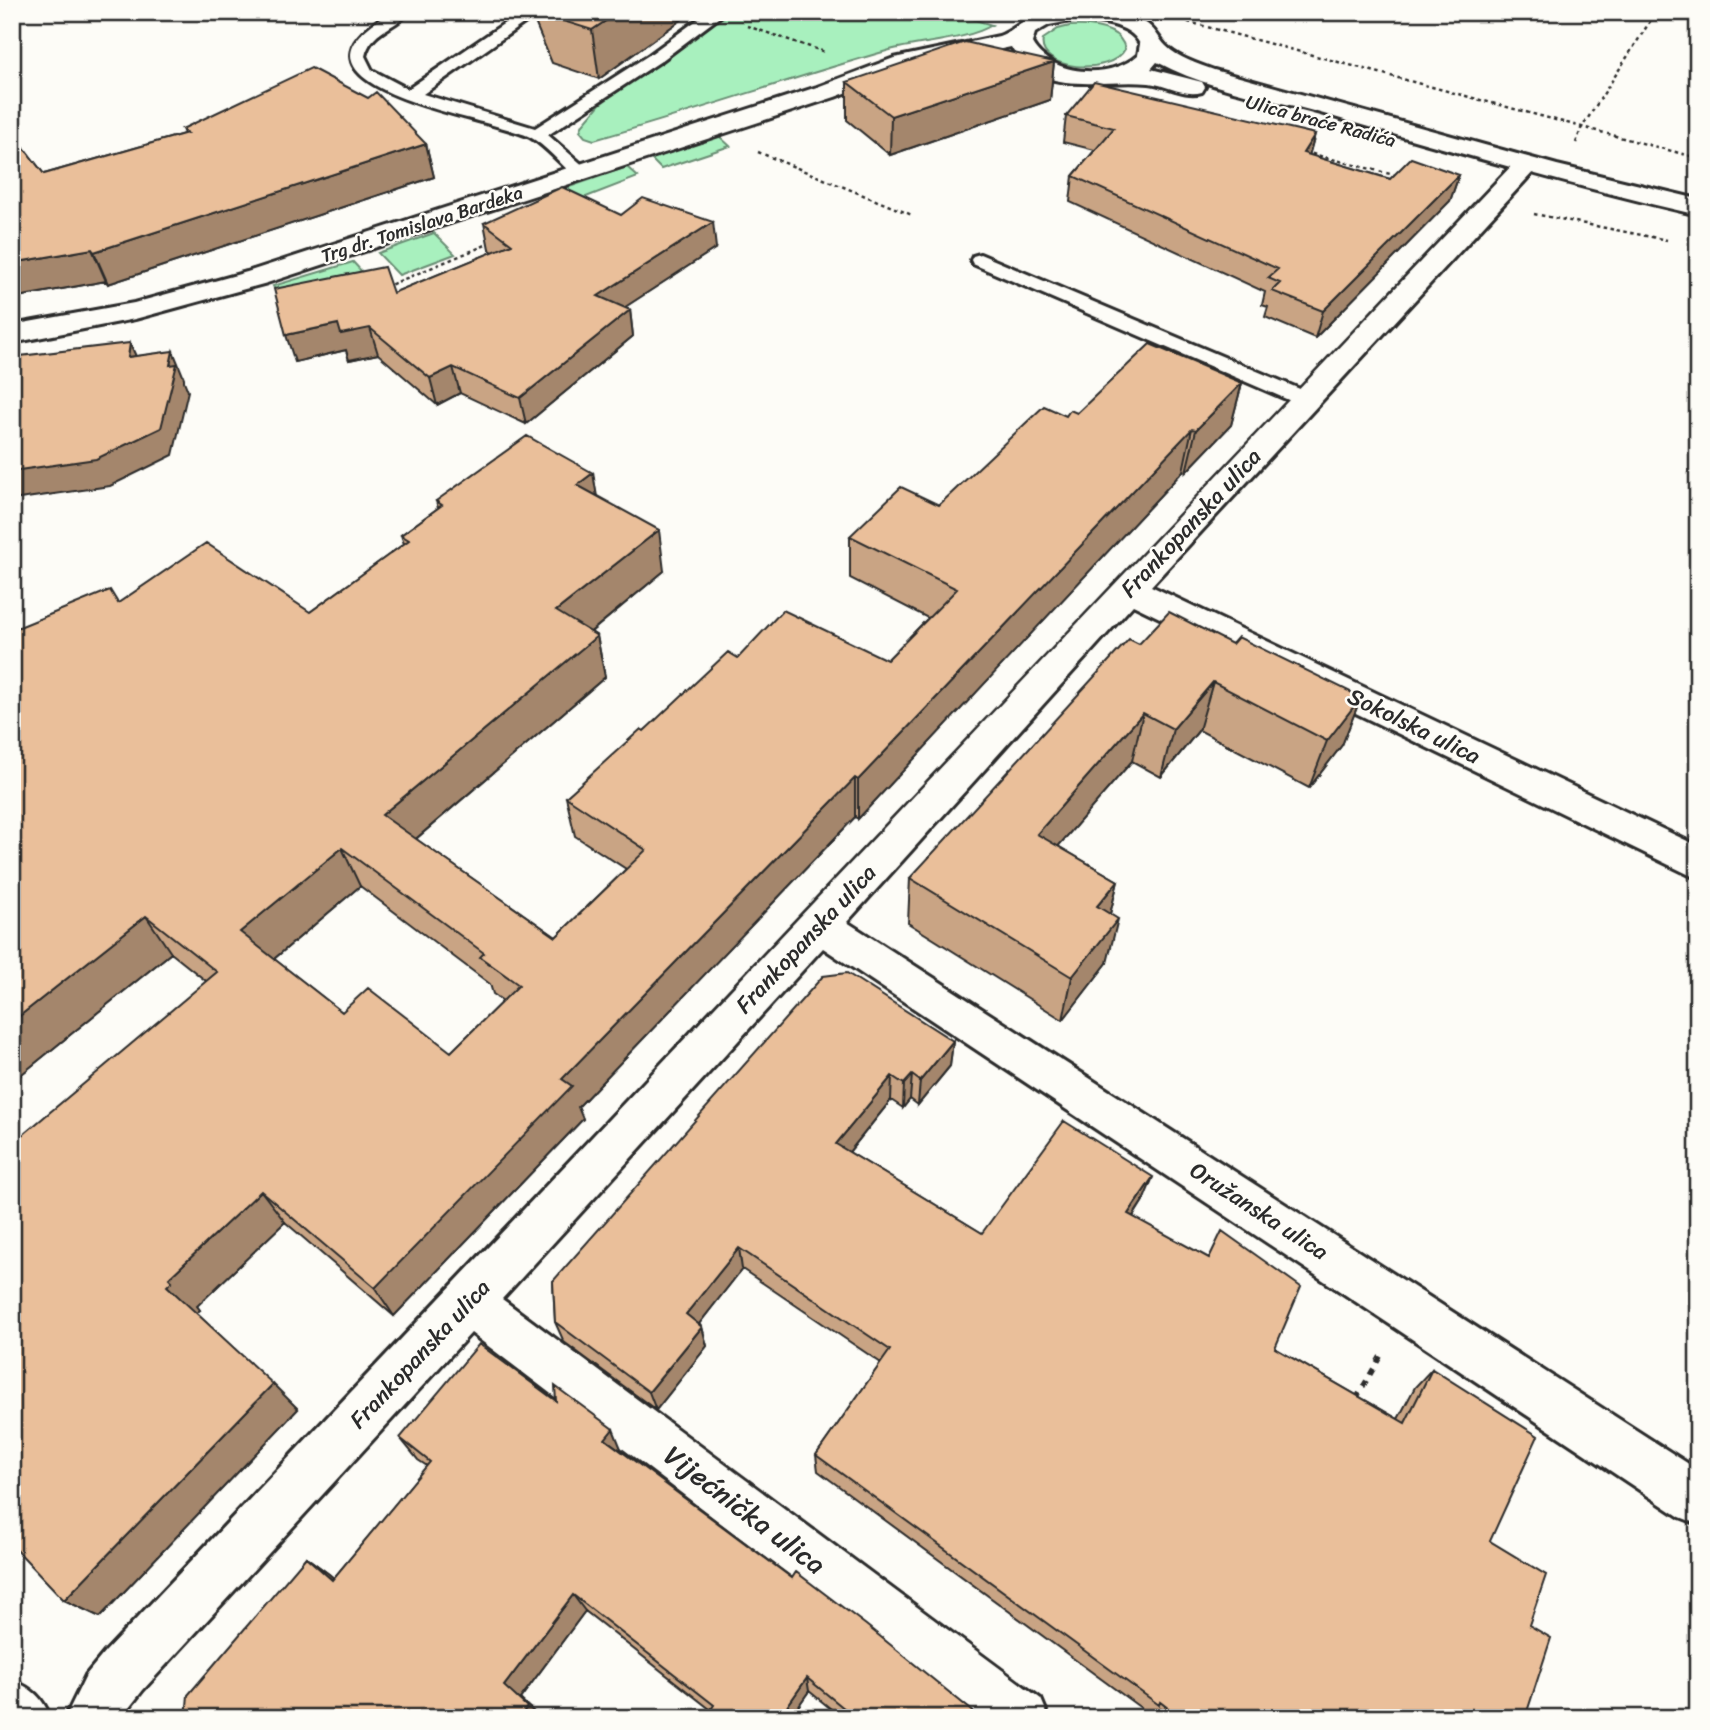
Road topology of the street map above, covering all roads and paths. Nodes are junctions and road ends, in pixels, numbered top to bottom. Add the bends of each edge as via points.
1 (402, 12) edge
2 (532, 12) edge
3 (1077, 12) edge
4 (1656, 12) edge
5 (715, 14) edge
6 (1171, 17) dead end
7 (1144, 29) edge
8 (1020, 36) junction
9 (835, 55) dead end
10 (1034, 64) junction
11 (1116, 75) junction
12 (826, 92) junction
13 (410, 95) junction
14 (1581, 128) junction
15 (537, 134) junction
16 (1297, 150) edge
17 (757, 152) dead end
18 (1698, 158) edge
19 (1545, 170) junction
20 (580, 172) junction
21 (1402, 177) edge
22 (1494, 201) junction
23 (1698, 207) edge
24 (912, 215) dead end
25 (1544, 216) junction
26 (495, 241) edge
27 (1672, 241) dead end
28 (980, 260) dead end
29 (375, 290) edge
30 (12, 334) edge
31 (1307, 400) junction
32 (1129, 589) junction
33 (1698, 864) edge
34 (820, 925) junction
35 (468, 1302) junction
36 (1385, 1349) dead end
37 (1350, 1409) edge
38 (1698, 1500) edge
39 (12, 1707) edge
40 (24, 1718) edge
41 (92, 1718) edge
42 (1022, 1718) edge

1 - 13 lane via 371,32 356,56 369,76
2 - 13 lane
3 - 7 street, Ulica braće Radića via 1111,16
3 - 8 street, Trg dr. Tomislava Bardeka via 1038,20
4 - 14 path
5 - 9 path
5 - 15 lane
6 - 14 path
7 - 11 street via 1150,55 1143,64
7 - 19 street, Ulica braće Radića via 1161,56 1202,73
8 - 10 street via 1019,45
8 - 12 street, Trg dr. Tomislava Bardeka via 877,71
10 - 11 street, Ulica braće Radića via 1072,76
10 - 12 street, Trg dr. Tomislava Bardeka via 988,61
11 - 19 street, Ulica braće Radića via 1151,76 1406,143
12 - 20 street, Trg dr. Tomislava Bardeka
13 - 15 lane
14 - 18 path
14 - 19 path
15 - 20 lane
16 - 21 path
17 - 24 path
19 - 22 street, Frankopanska ulica
19 - 23 street, Ulica braće Radića
19 - 25 path
20 - 30 street, Trg dr. Tomislava Bardeka via 268,274 126,313
22 - 25 path
22 - 31 street, Frankopanska ulica
25 - 27 path
26 - 29 path
28 - 31 lane
31 - 32 street, Frankopanska ulica
32 - 33 street, Sokolska ulica
32 - 34 street, Frankopanska ulica
34 - 35 street, Frankopanska ulica
34 - 38 street, Oružanska ulica
35 - 41 street, Frankopanska ulica via 124,1671
35 - 42 street, Vijećnička ulica
36 - 37 path
39 - 40 street

